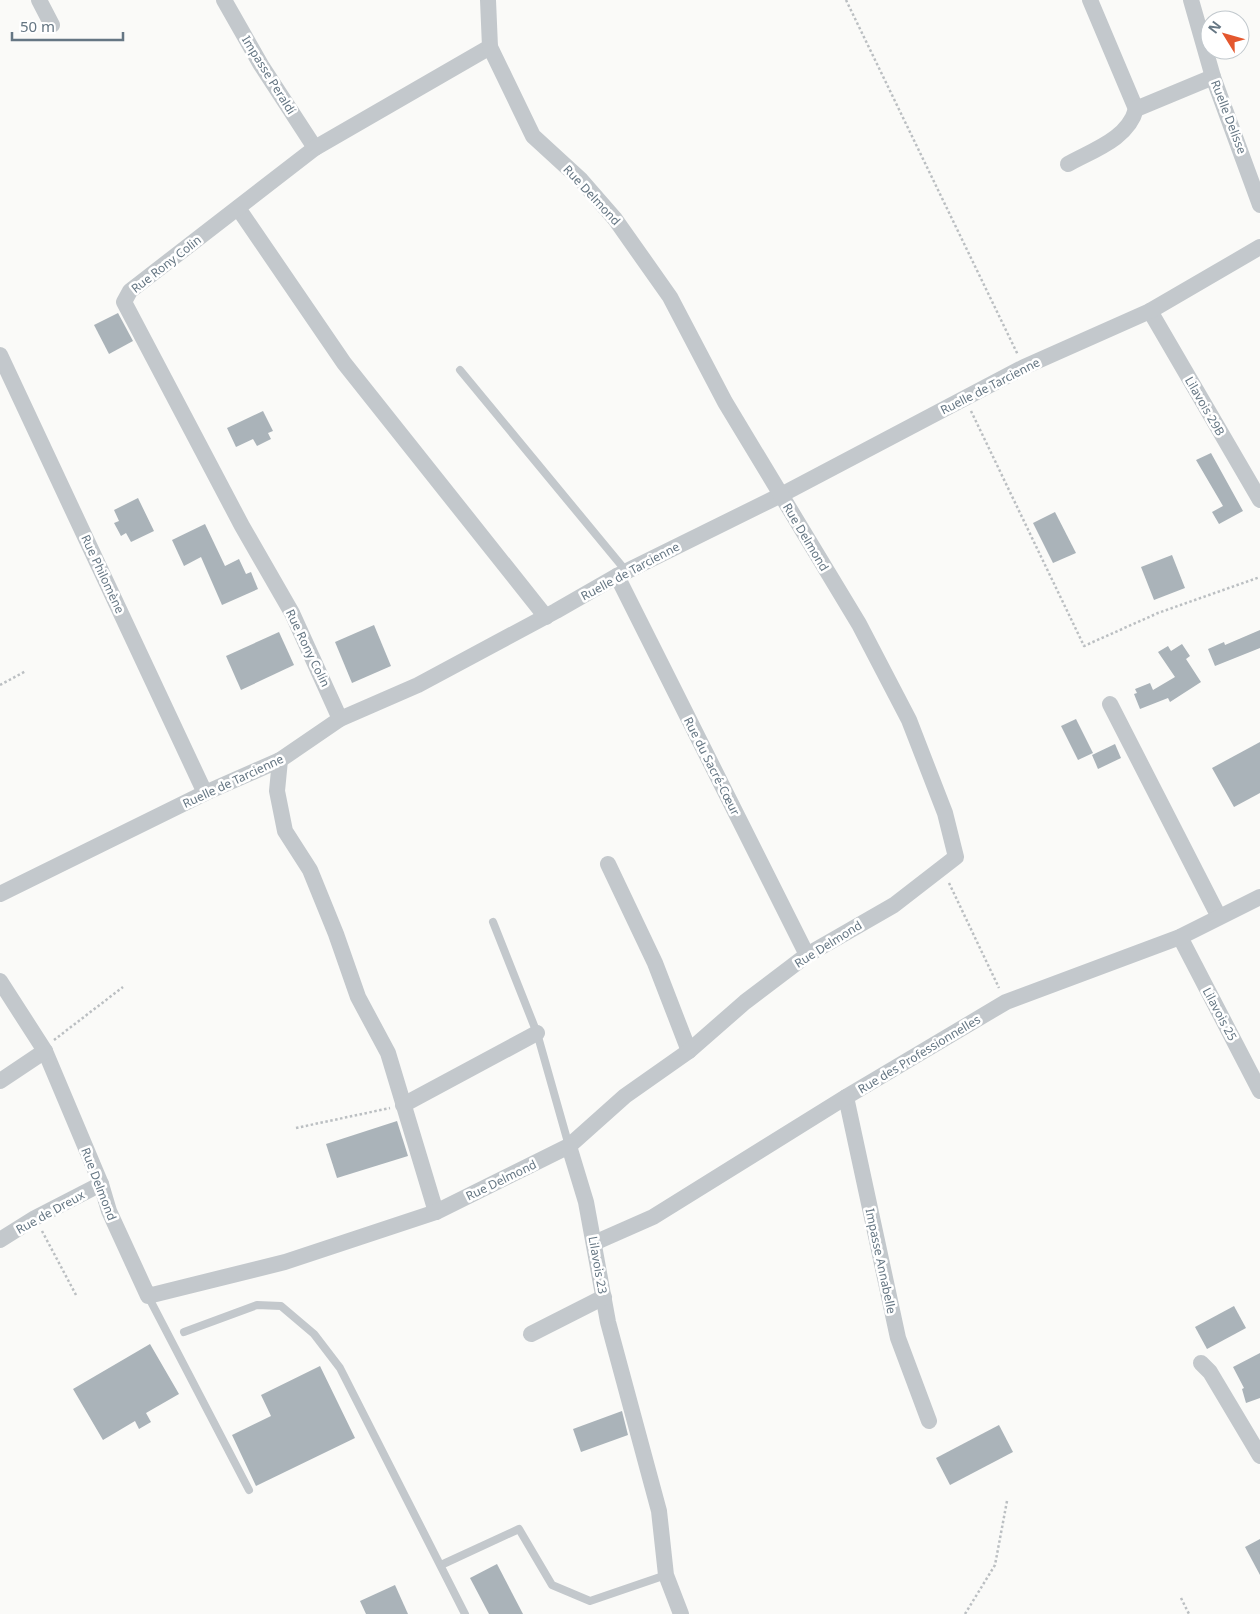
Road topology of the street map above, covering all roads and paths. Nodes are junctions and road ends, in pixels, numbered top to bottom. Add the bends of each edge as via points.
1 (39, 0) edge
2 (224, 0) edge
3 (488, 0) edge
4 (846, 0) edge
5 (1090, 0) edge
6 (1191, 0) edge
7 (52, 25) dead end
8 (490, 47) junction
9 (1214, 77) junction
10 (1136, 109) junction
11 (315, 148) junction
12 (1068, 164) dead end
13 (1260, 205) edge
14 (238, 208) junction
15 (1260, 247) edge
16 (1150, 311) junction
17 (0, 355) edge
18 (1024, 367) junction
19 (460, 370) dead end
20 (965, 398) junction
21 (781, 495) junction
22 (1260, 500) edge
23 (621, 574) junction
24 (1260, 577) edge
25 (546, 617) junction
26 (26, 671) dead end
27 (0, 685) edge
28 (1110, 704) dead end
29 (340, 719) junction
30 (280, 760) junction
31 (205, 793) junction
32 (608, 864) dead end
33 (942, 868) junction
34 (0, 894) edge
35 (1260, 897) edge
36 (1219, 917) junction
37 (493, 922) dead end
38 (1180, 937) junction
39 (807, 955) junction
40 (0, 980) edge
41 (123, 987) dead end
42 (1006, 1002) junction
43 (537, 1033) junction
44 (44, 1050) junction
45 (690, 1051) junction
46 (0, 1081) edge
47 (1260, 1091) edge
48 (846, 1097) junction
49 (403, 1105) junction
50 (296, 1128) dead end
51 (569, 1146) junction
52 (101, 1184) junction
53 (436, 1212) junction
54 (35, 1218) junction
55 (0, 1240) edge
56 (594, 1243) junction
57 (76, 1295) dead end
58 (148, 1296) junction
59 (604, 1297) junction
60 (184, 1332) dead end
61 (531, 1334) dead end
62 (1201, 1363) dead end
63 (929, 1421) dead end
64 (1260, 1456) edge
65 (249, 1490) dead end
66 (1007, 1501) dead end
67 (441, 1565) junction
68 (666, 1575) junction
69 (1181, 1598) dead end
70 (465, 1614) edge
71 (681, 1614) edge
72 (966, 1614) edge
73 (1189, 1614) edge

1 - 7 street
2 - 11 street, Impasse Peraldi via 261,66
3 - 8 street
4 - 18 path
5 - 10 street
6 - 9 street, Ruelle Delisse
8 - 11 street, Rue Rony Colin
8 - 21 street, Rue Delmond via 533,136 581,180 616,219 670,297 725,402
9 - 10 street
9 - 13 street, Ruelle Delisse
10 - 12 street via 1133,121 1124,132
11 - 14 street, Rue Rony Colin
14 - 25 street via 344,363
14 - 29 street, Rue Rony Colin via 130,291 124,302 242,526 292,613
15 - 16 street, Ruelle de Tarcienne
16 - 18 street, Ruelle de Tarcienne
16 - 22 street, Lilavois 29B
17 - 31 street, Rue Philomène
18 - 20 street, Ruelle de Tarcienne
19 - 23 lane, Rue du Sacré-Cœur
20 - 21 street, Ruelle de Tarcienne
20 - 24 path via 1084,646 1158,613
21 - 23 street, Ruelle de Tarcienne
21 - 33 street, Rue Delmond via 859,624 909,720 945,813 956,857
23 - 25 street, Ruelle de Tarcienne
23 - 39 street, Rue du Sacré-Cœur
25 - 29 street, Ruelle de Tarcienne via 418,684
26 - 27 path
28 - 36 street
29 - 30 street, Ruelle de Tarcienne
30 - 31 street, Ruelle de Tarcienne
30 - 49 street via 277,791 286,830 310,870 358,997 388,1053
31 - 34 street, Ruelle de Tarcienne
32 - 45 street via 655,963
33 - 39 street, Rue Delmond via 894,904
33 - 42 path
35 - 36 street, Rue des Professionnelles
36 - 38 street, Rue des Professionnelles
37 - 43 lane, Lilavois 23
38 - 42 street, Rue des Professionnelles
38 - 47 street, Lilavois 25
39 - 45 street, Rue Delmond via 745,1002
40 - 44 street, Rue Delmond
41 - 44 path
42 - 48 street, Rue des Professionnelles
43 - 49 street
43 - 51 lane, Lilavois 23
44 - 46 street
44 - 52 street, Rue Delmond
45 - 51 street, Rue Delmond via 625,1096
48 - 56 street, Rue des Professionnelles via 653,1217
48 - 63 street, Impasse Annabelle via 898,1338
49 - 50 path
49 - 53 street
51 - 53 street, Rue Delmond
51 - 56 street, Lilavois 23
52 - 54 street, Rue de Dreux
52 - 58 street, Rue Delmond via 109,1211
53 - 58 street, Rue Delmond via 285,1262
54 - 55 street, Rue de Dreux
54 - 57 path
56 - 59 street, Lilavois 23
58 - 65 lane
59 - 61 street
59 - 68 street, Lilavois 23 via 659,1511
60 - 67 lane via 257,1305 281,1306 314,1334 340,1368
62 - 64 street via 1210,1372
66 - 72 path via 995,1564
67 - 68 lane via 518,1530 552,1585 590,1601
67 - 70 lane
68 - 71 street, Lilavois 23
69 - 73 path

